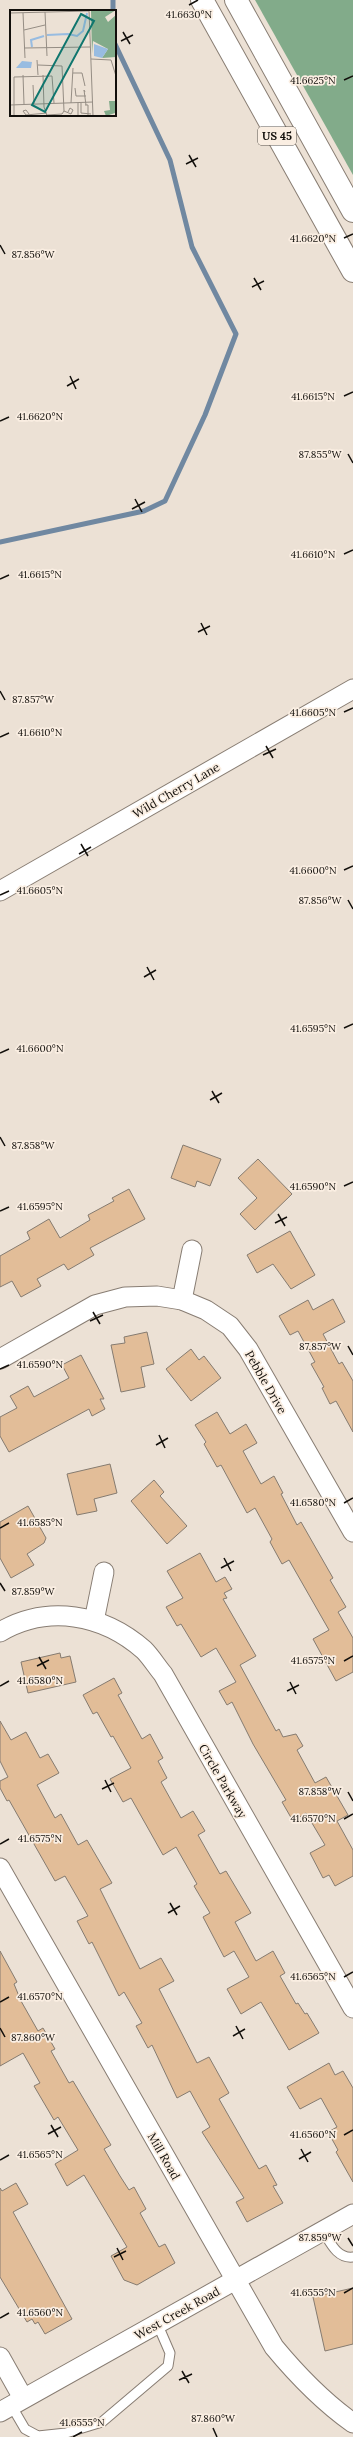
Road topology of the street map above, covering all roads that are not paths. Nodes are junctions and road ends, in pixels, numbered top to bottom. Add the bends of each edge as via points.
1 (202, 0) edge
2 (236, 0) edge
3 (353, 211) edge
4 (353, 271) edge
5 (353, 689) edge
6 (0, 891) edge
7 (192, 1250) dead end
8 (182, 1300) junction
9 (0, 1359) edge
10 (353, 1532) edge
11 (104, 1572) dead end
12 (94, 1621) junction
13 (0, 1632) edge
14 (0, 1868) edge
15 (353, 2008) edge
16 (353, 2214) edge
17 (323, 2231) junction
18 (353, 2257) edge
19 (235, 2280) junction
20 (157, 2324) junction
21 (0, 2357) edge
22 (12, 2405) edge
23 (353, 2423) edge

1 - 4 highway, US 45
2 - 3 highway, US 45
5 - 6 street, Wild Cherry Lane
7 - 8 street
8 - 9 street, Pebble Drive via 157,1296 124,1297 95,1305
8 - 10 street, Pebble Drive via 206,1310 230,1326 248,1349
11 - 12 street
12 - 13 street, Circle Parkway via 70,1616 40,1615 15,1623
12 - 15 street, Circle Parkway via 122,1634 145,1651 163,1674
14 - 19 street, Mill Road
16 - 17 street, West Creek Road
17 - 18 lane via 336,2251 348,2258
17 - 19 street, West Creek Road
19 - 20 street, West Creek Road
19 - 23 street, Mill Road via 274,2347 300,2378 329,2406
20 - 22 street, West Creek Road
20 - 22 lane via 170,2352 168,2366 102,2422 66,2433 38,2436 25,2429
21 - 22 street

